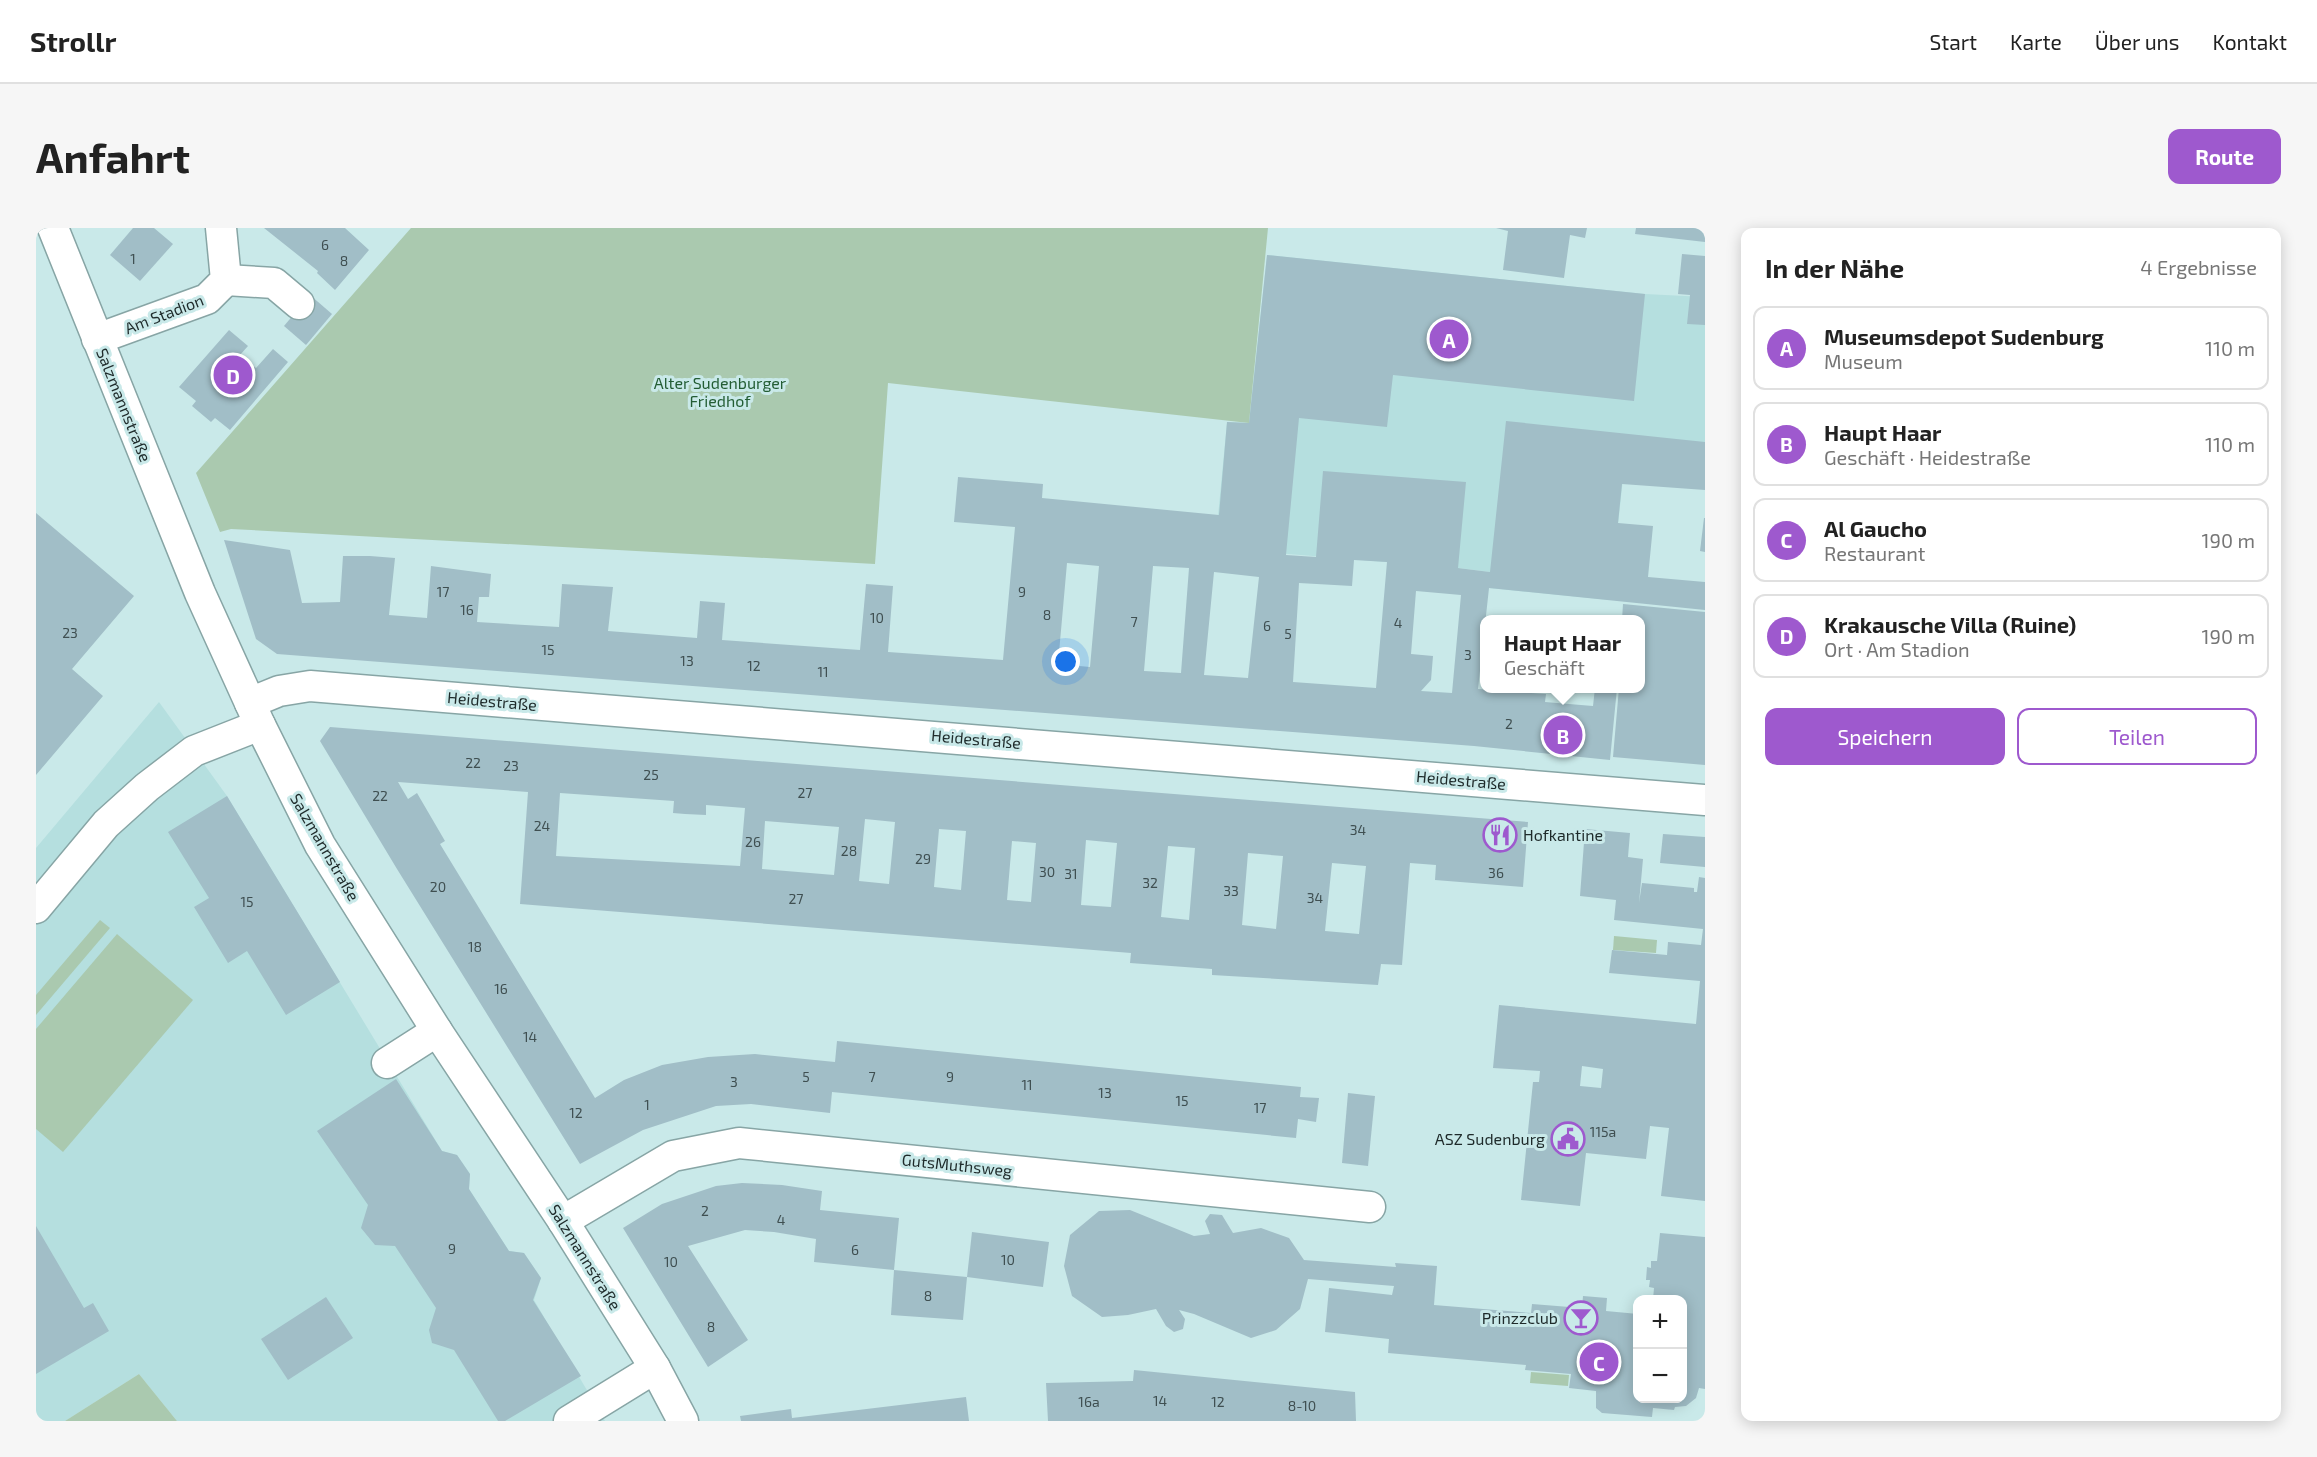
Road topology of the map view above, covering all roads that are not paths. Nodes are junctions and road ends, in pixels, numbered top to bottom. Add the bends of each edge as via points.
1 (53, 228) edge
2 (221, 228) edge
3 (226, 280) junction
4 (299, 304) dead end
5 (97, 339) junction
6 (255, 714) junction
7 (1705, 800) edge
8 (36, 908) edge
9 (436, 1030) junction
10 (387, 1063) dead end
11 (1370, 1207) dead end
12 (563, 1221) junction
13 (655, 1368) junction
14 (569, 1421) edge
15 (683, 1421) edge

1 - 5 street, Salzmannstraße
2 - 3 street
3 - 4 street via 274,284
3 - 5 street, Am Stadion via 207,299
5 - 6 street, Salzmannstraße via 200,593
6 - 7 street, Heidestraße via 279,691 310,686
6 - 8 street, Heidestraße via 147,787 106,824
6 - 9 street, Salzmannstraße via 320,845
9 - 10 street
9 - 12 street, Salzmannstraße
11 - 12 street, GutsMuthsweg via 739,1143 673,1156
12 - 13 street, Salzmannstraße
13 - 14 street
13 - 15 street, Salzmannstraße

